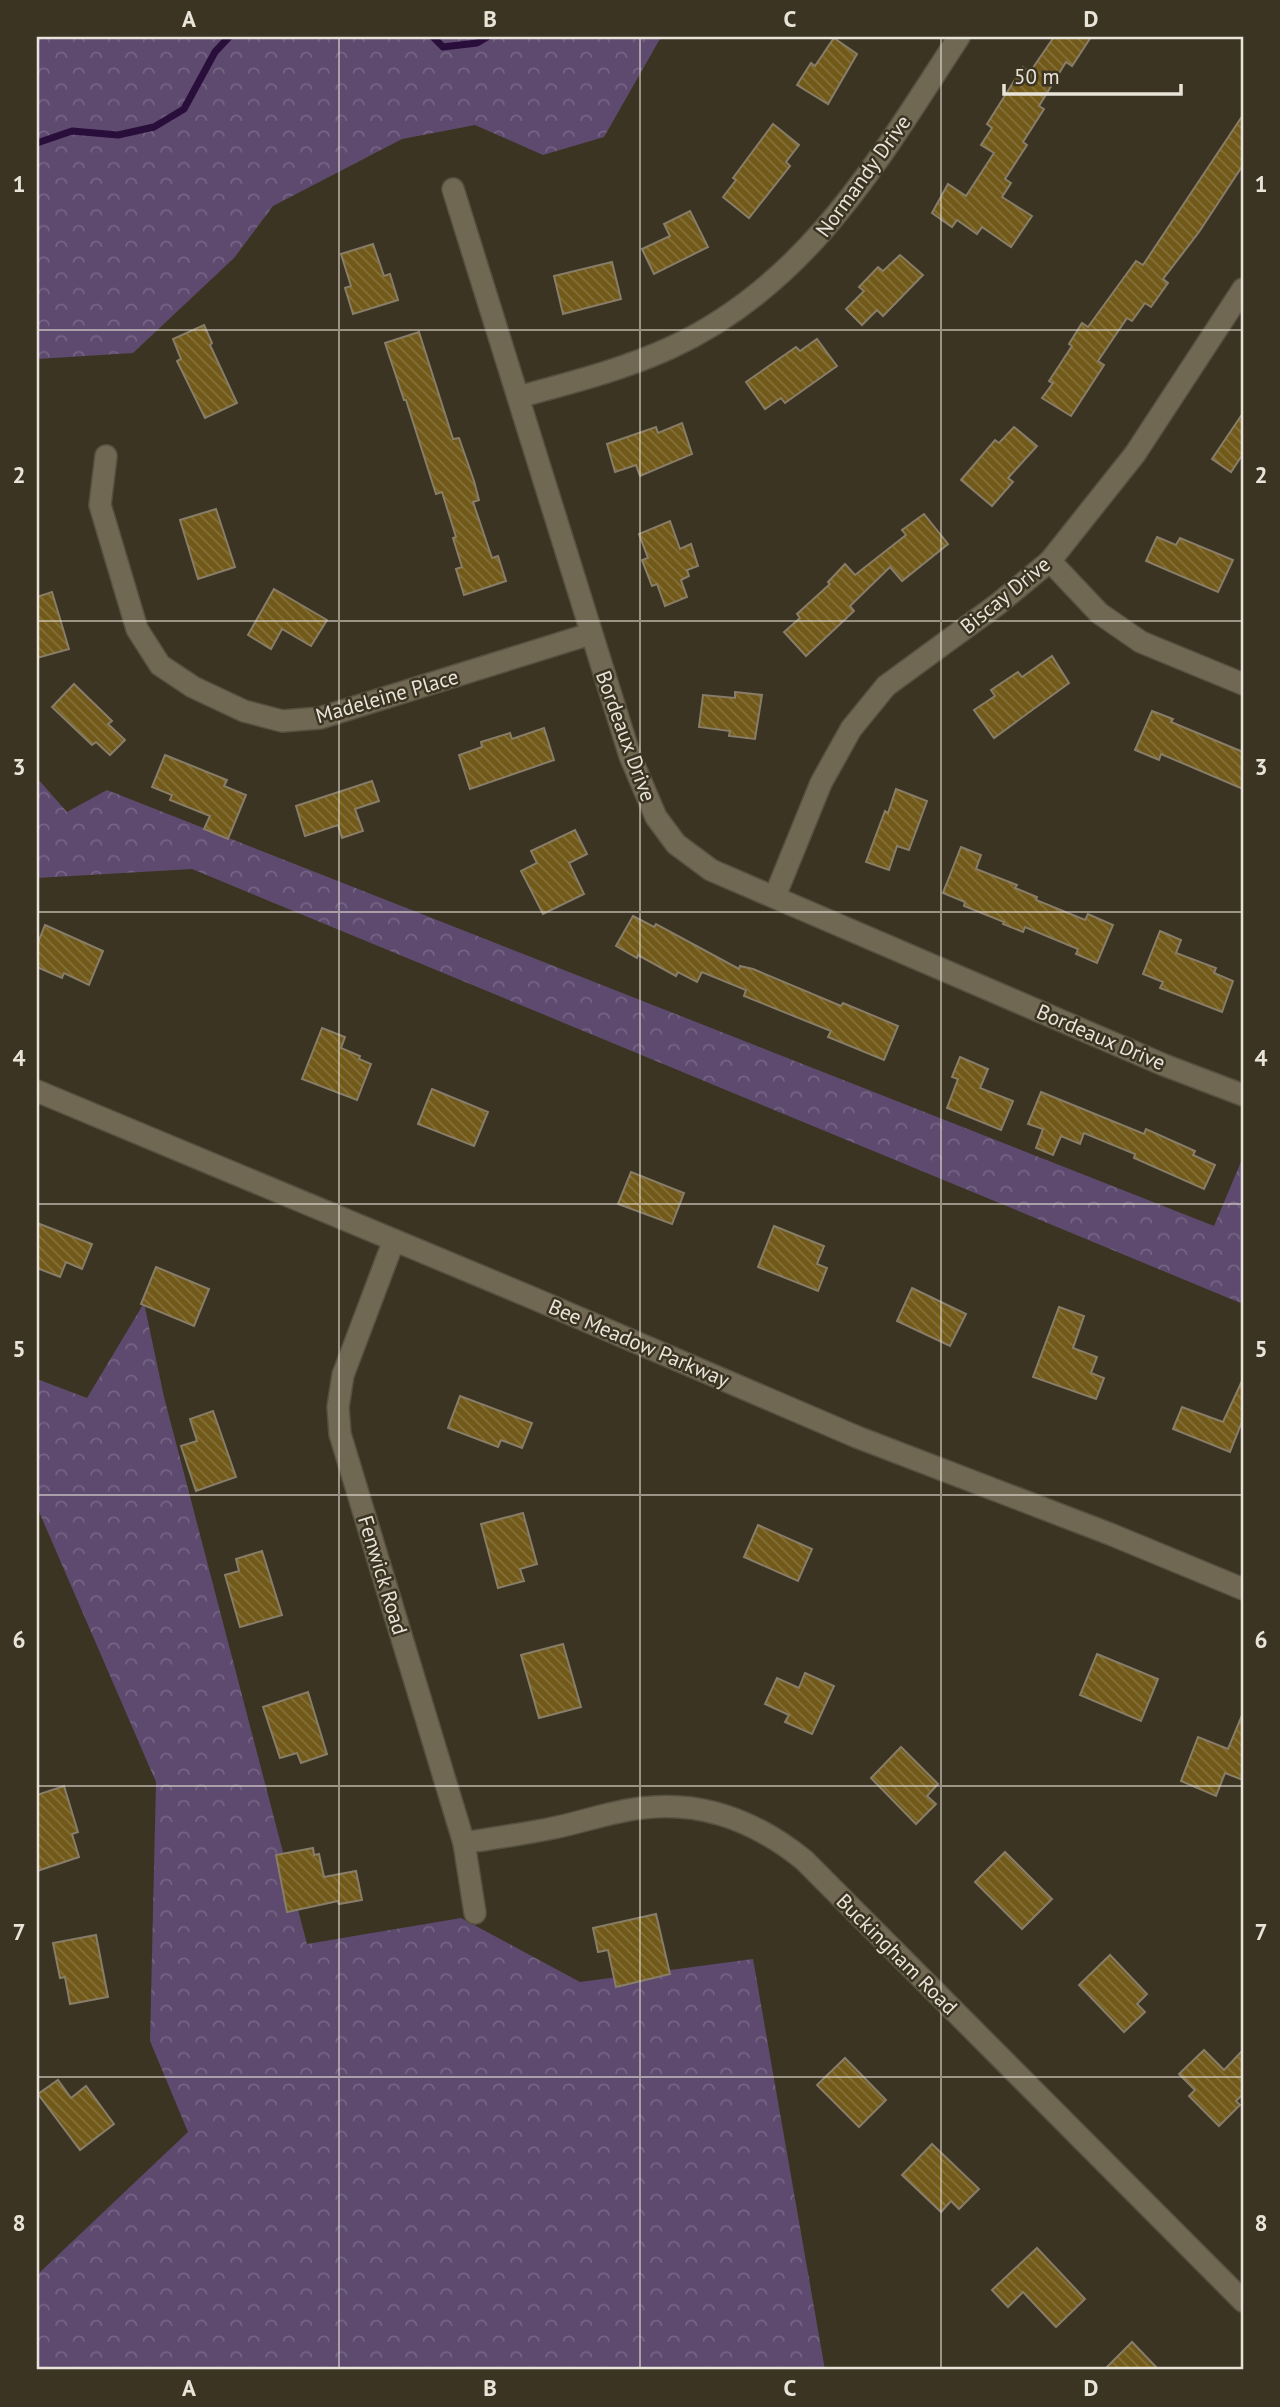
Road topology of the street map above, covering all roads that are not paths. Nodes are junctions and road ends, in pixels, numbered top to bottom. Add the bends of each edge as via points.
1 (959, 37) edge
2 (453, 189) dead end
3 (1243, 289) edge
4 (518, 397) junction
5 (106, 456) dead end
6 (1050, 561) junction
7 (590, 634) junction
8 (1243, 684) edge
9 (775, 896) junction
10 (37, 1091) edge
11 (1243, 1095) edge
12 (394, 1240) junction
13 (1243, 1589) edge
14 (464, 1843) junction
15 (475, 1913) dead end
16 (1243, 2301) edge

1 - 4 street, Normandy Drive via 844,207 780,276 727,316 671,348
2 - 4 street, Bordeaux Drive
3 - 6 street, Biscay Drive via 1135,454
4 - 7 street, Bordeaux Drive
5 - 7 street, Madeleine Place via 100,505 137,629 160,665 244,711 282,721 320,718
6 - 8 street via 1099,613 1141,642
6 - 9 street, Biscay Drive via 886,686 851,729 821,783
7 - 9 street, Bordeaux Drive via 630,756 656,817 676,844 711,870
9 - 11 street, Bordeaux Drive
10 - 12 street, Bee Meadow Parkway
12 - 13 street, Bee Meadow Parkway via 857,1437
12 - 14 street, Fenwick Road via 343,1375 340,1434
14 - 15 street, Fenwick Road
14 - 16 street, Buckingham Road via 640,1808 677,1805 725,1814 764,1832 804,1860

